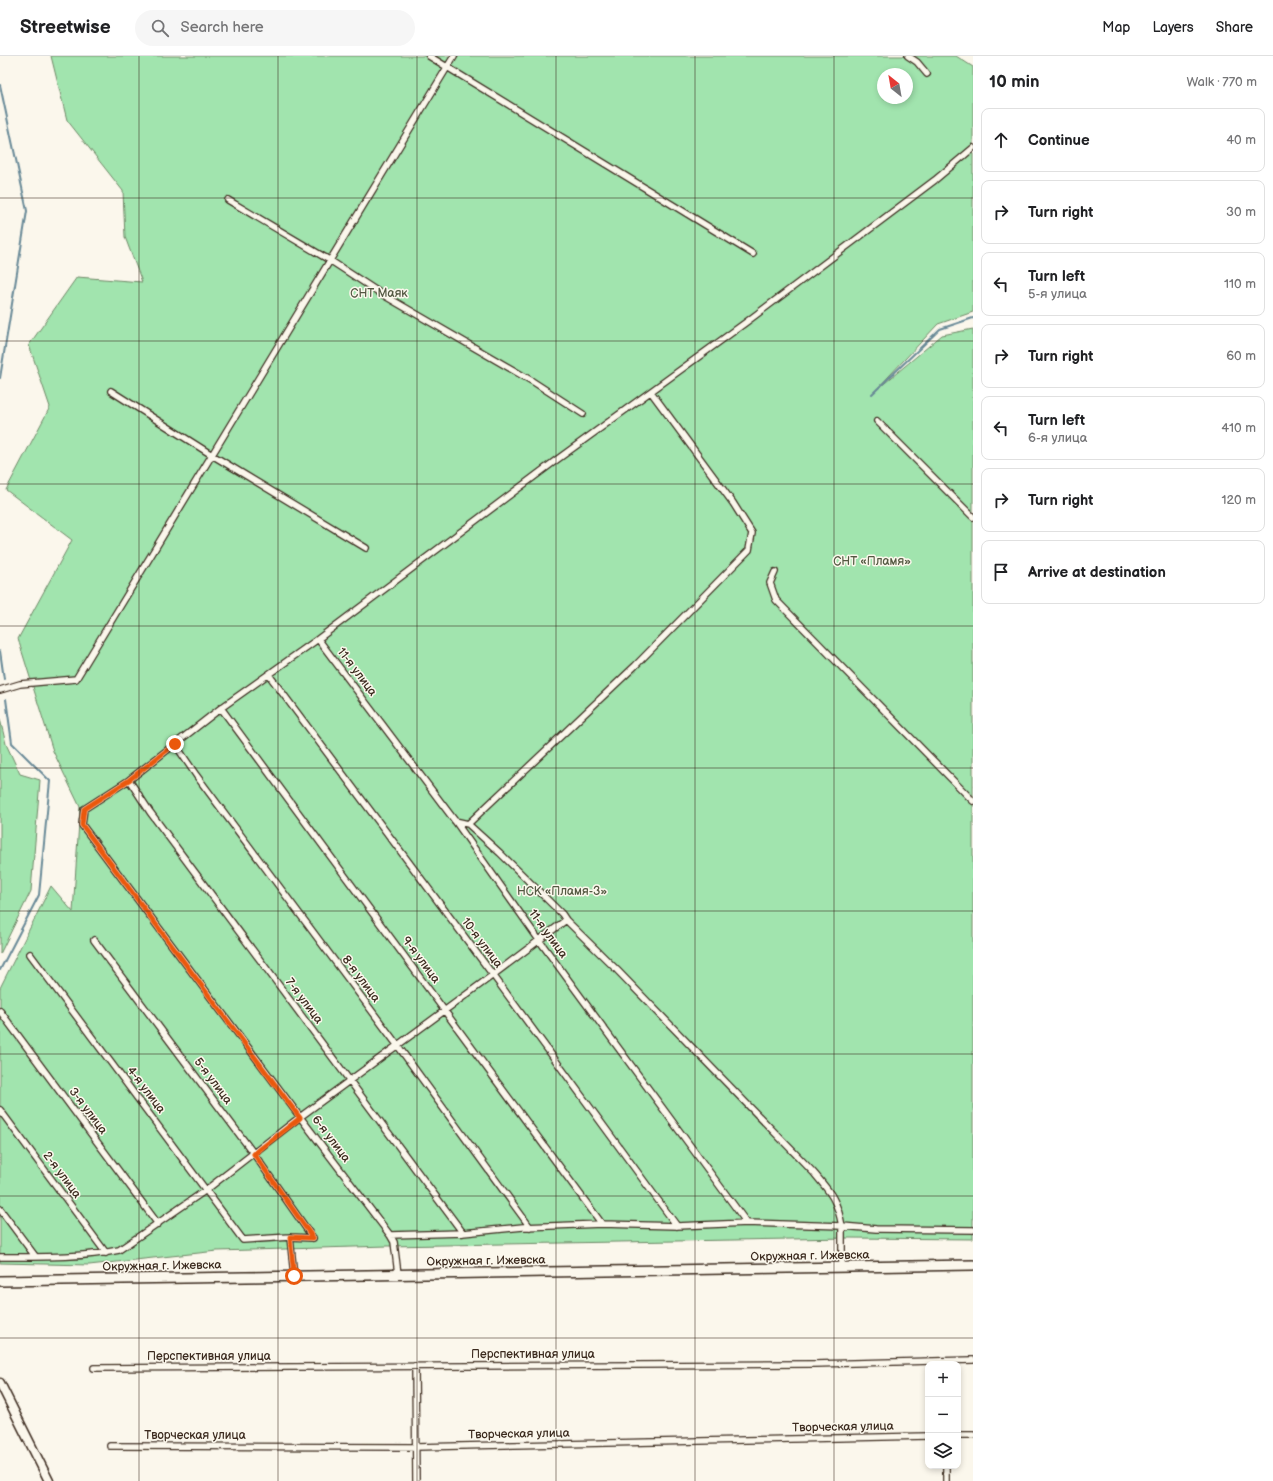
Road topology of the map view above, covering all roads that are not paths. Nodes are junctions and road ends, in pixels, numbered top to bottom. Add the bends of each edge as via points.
1 (429, 56) edge
2 (454, 56) edge
3 (908, 56) edge
4 (448, 66) junction
5 (927, 74) dead end
6 (973, 148) edge
7 (228, 200) dead end
8 (753, 254) dead end
9 (331, 261) junction
10 (111, 391) dead end
11 (651, 392) junction
12 (583, 414) dead end
13 (877, 421) dead end
14 (212, 456) junction
15 (973, 517) edge
16 (366, 548) dead end
17 (775, 572) dead end
18 (318, 639) junction
19 (269, 675) junction
20 (0, 690) edge
21 (221, 708) junction
22 (175, 744) junction
23 (129, 780) junction
24 (973, 801) edge
25 (455, 821) junction
26 (468, 824) junction
27 (566, 920) junction
28 (94, 940) dead end
29 (539, 940) junction
30 (30, 954) dead end
31 (493, 976) junction
32 (0, 1011) edge
33 (445, 1011) junction
34 (398, 1046) junction
35 (350, 1081) junction
36 (0, 1110) edge
37 (300, 1118) junction
38 (254, 1154) junction
39 (206, 1190) junction
40 (0, 1209) edge
41 (747, 1223) junction
42 (158, 1224) junction
43 (602, 1224) junction
44 (677, 1226) junction
45 (842, 1226) junction
46 (530, 1227) junction
47 (973, 1230) edge
48 (463, 1234) junction
49 (390, 1235) junction
50 (290, 1237) junction
51 (106, 1253) junction
52 (35, 1256) junction
53 (0, 1257) edge
54 (973, 1265) edge
55 (842, 1267) junction
56 (398, 1274) junction
57 (294, 1276) junction
58 (0, 1281) edge
59 (973, 1360) edge
60 (959, 1361) edge
61 (925, 1362) edge
62 (415, 1366) junction
63 (94, 1368) dead end
64 (0, 1383) edge
65 (961, 1435) edge
66 (973, 1435) edge
67 (925, 1436) edge
68 (110, 1446) dead end
69 (416, 1447) junction
70 (946, 1469) edge
71 (49, 1481) edge
72 (416, 1481) edge
73 (946, 1481) edge

1 - 4 street
2 - 4 street
3 - 5 street
4 - 8 street
4 - 9 street
6 - 11 street via 793,288
7 - 9 street
9 - 12 street
9 - 14 street
10 - 14 street
11 - 18 street
11 - 26 street via 733,503 752,533 749,550 635,666
13 - 15 street
14 - 16 street
14 - 20 street via 76,679 20,684
17 - 24 street via 770,583 776,600
18 - 19 street
18 - 25 street, 11-я улица
19 - 21 street
19 - 31 street, 10-я улица
21 - 22 street
21 - 33 street, 9-я улица
22 - 23 street
22 - 34 street, 8-я улица
23 - 35 street, 7-я улица via 150,812
23 - 37 street, 6-я улица via 84,809 82,825
25 - 26 street
25 - 29 street, 11-я улица
26 - 27 street
27 - 29 street
27 - 45 street via 813,1172 831,1193
28 - 38 street, 5-я улица
29 - 31 street
29 - 41 street, 11-я улица
30 - 39 street, 4-я улица
31 - 33 street
31 - 44 street, 10-я улица
32 - 42 street, 3-я улица
33 - 34 street
33 - 43 street, 9-я улица
34 - 35 street
34 - 46 street, 8-я улица
35 - 37 street
35 - 48 street, 7-я улица
36 - 51 street, 2-я улица
37 - 38 street
37 - 49 street, 6-я улица
38 - 39 street
38 - 50 street, 5-я улица via 313,1238
39 - 42 street
39 - 50 street, 4-я улица via 243,1240
40 - 52 street
41 - 44 street
41 - 45 street
42 - 51 street via 119,1250
43 - 44 street
43 - 46 street
45 - 47 street
45 - 55 street
46 - 48 street
48 - 49 street
49 - 56 street via 394,1242
50 - 57 street
51 - 52 street
52 - 53 street
54 - 55 main road, Окружная г. Ижевска
55 - 56 main road, Окружная г. Ижевска
56 - 57 main road, Окружная г. Ижевска
57 - 58 main road, Окружная г. Ижевска
59 - 60 street, Перспективная улица
61 - 62 street, Перспективная улица
62 - 63 street, Перспективная улица
62 - 69 street
64 - 71 street
65 - 66 street
67 - 69 street, Творческая улица
68 - 69 street, Творческая улица
69 - 72 street
70 - 73 street

